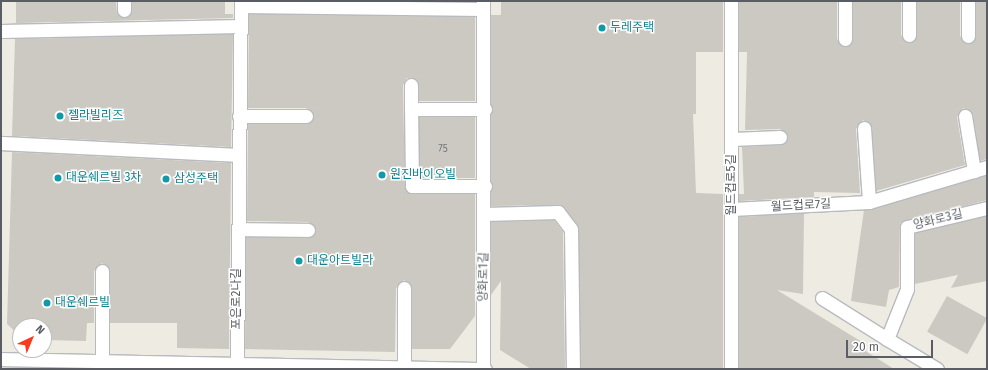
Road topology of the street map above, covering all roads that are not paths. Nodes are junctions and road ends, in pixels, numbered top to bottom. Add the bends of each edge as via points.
1 (731, 1) edge
2 (845, 1) edge
3 (909, 1) edge
4 (968, 1) edge
5 (241, 3) edge
6 (483, 5) edge
7 (241, 26) junction
8 (1, 31) edge
9 (910, 35) dead end
10 (968, 36) dead end
11 (845, 39) dead end
12 (411, 85) dead end
13 (485, 108) junction
14 (411, 109) junction
15 (239, 116) junction
16 (306, 116) dead end
17 (965, 116) dead end
18 (864, 128) dead end
19 (780, 137) dead end
20 (732, 139) junction
21 (1, 144) edge
22 (238, 155) junction
23 (981, 169) edge
24 (485, 186) junction
25 (869, 202) junction
26 (987, 208) edge
27 (732, 209) junction
28 (485, 214) junction
29 (238, 230) junction
30 (308, 230) dead end
31 (102, 271) dead end
32 (404, 288) dead end
33 (822, 298) dead end
34 (887, 339) junction
35 (1, 359) edge
36 (102, 361) junction
37 (237, 366) edge
38 (404, 366) junction
39 (483, 369) edge
40 (573, 369) edge
41 (731, 369) edge
42 (937, 369) edge

1 - 20 lane, 월드컵로5길
2 - 11 lane
3 - 9 lane
4 - 10 lane
5 - 6 lane, 양화로1길
5 - 7 lane, 포은로2나길
6 - 13 lane, 양화로1길
7 - 8 lane
7 - 15 lane, 포은로2나길
12 - 14 lane
13 - 14 lane
13 - 24 lane, 양화로1길
14 - 24 lane via 412,186
15 - 16 lane
15 - 22 lane, 포은로2나길
17 - 23 lane
18 - 25 lane
19 - 20 lane
20 - 27 lane, 월드컵로5길
21 - 22 lane
22 - 29 lane, 포은로2나길
23 - 25 lane, 월드컵로7길
24 - 28 lane, 양화로1길
25 - 27 lane, 월드컵로7길
26 - 34 lane, 양화로3길 via 907,227 907,289
27 - 41 lane, 월드컵로5길
28 - 39 lane, 양화로1길
28 - 40 lane via 558,212 571,229
29 - 30 lane
29 - 37 lane, 포은로2나길
31 - 36 lane
32 - 38 lane
33 - 34 lane
34 - 42 lane
35 - 36 lane
36 - 37 lane
37 - 38 lane
38 - 39 lane

